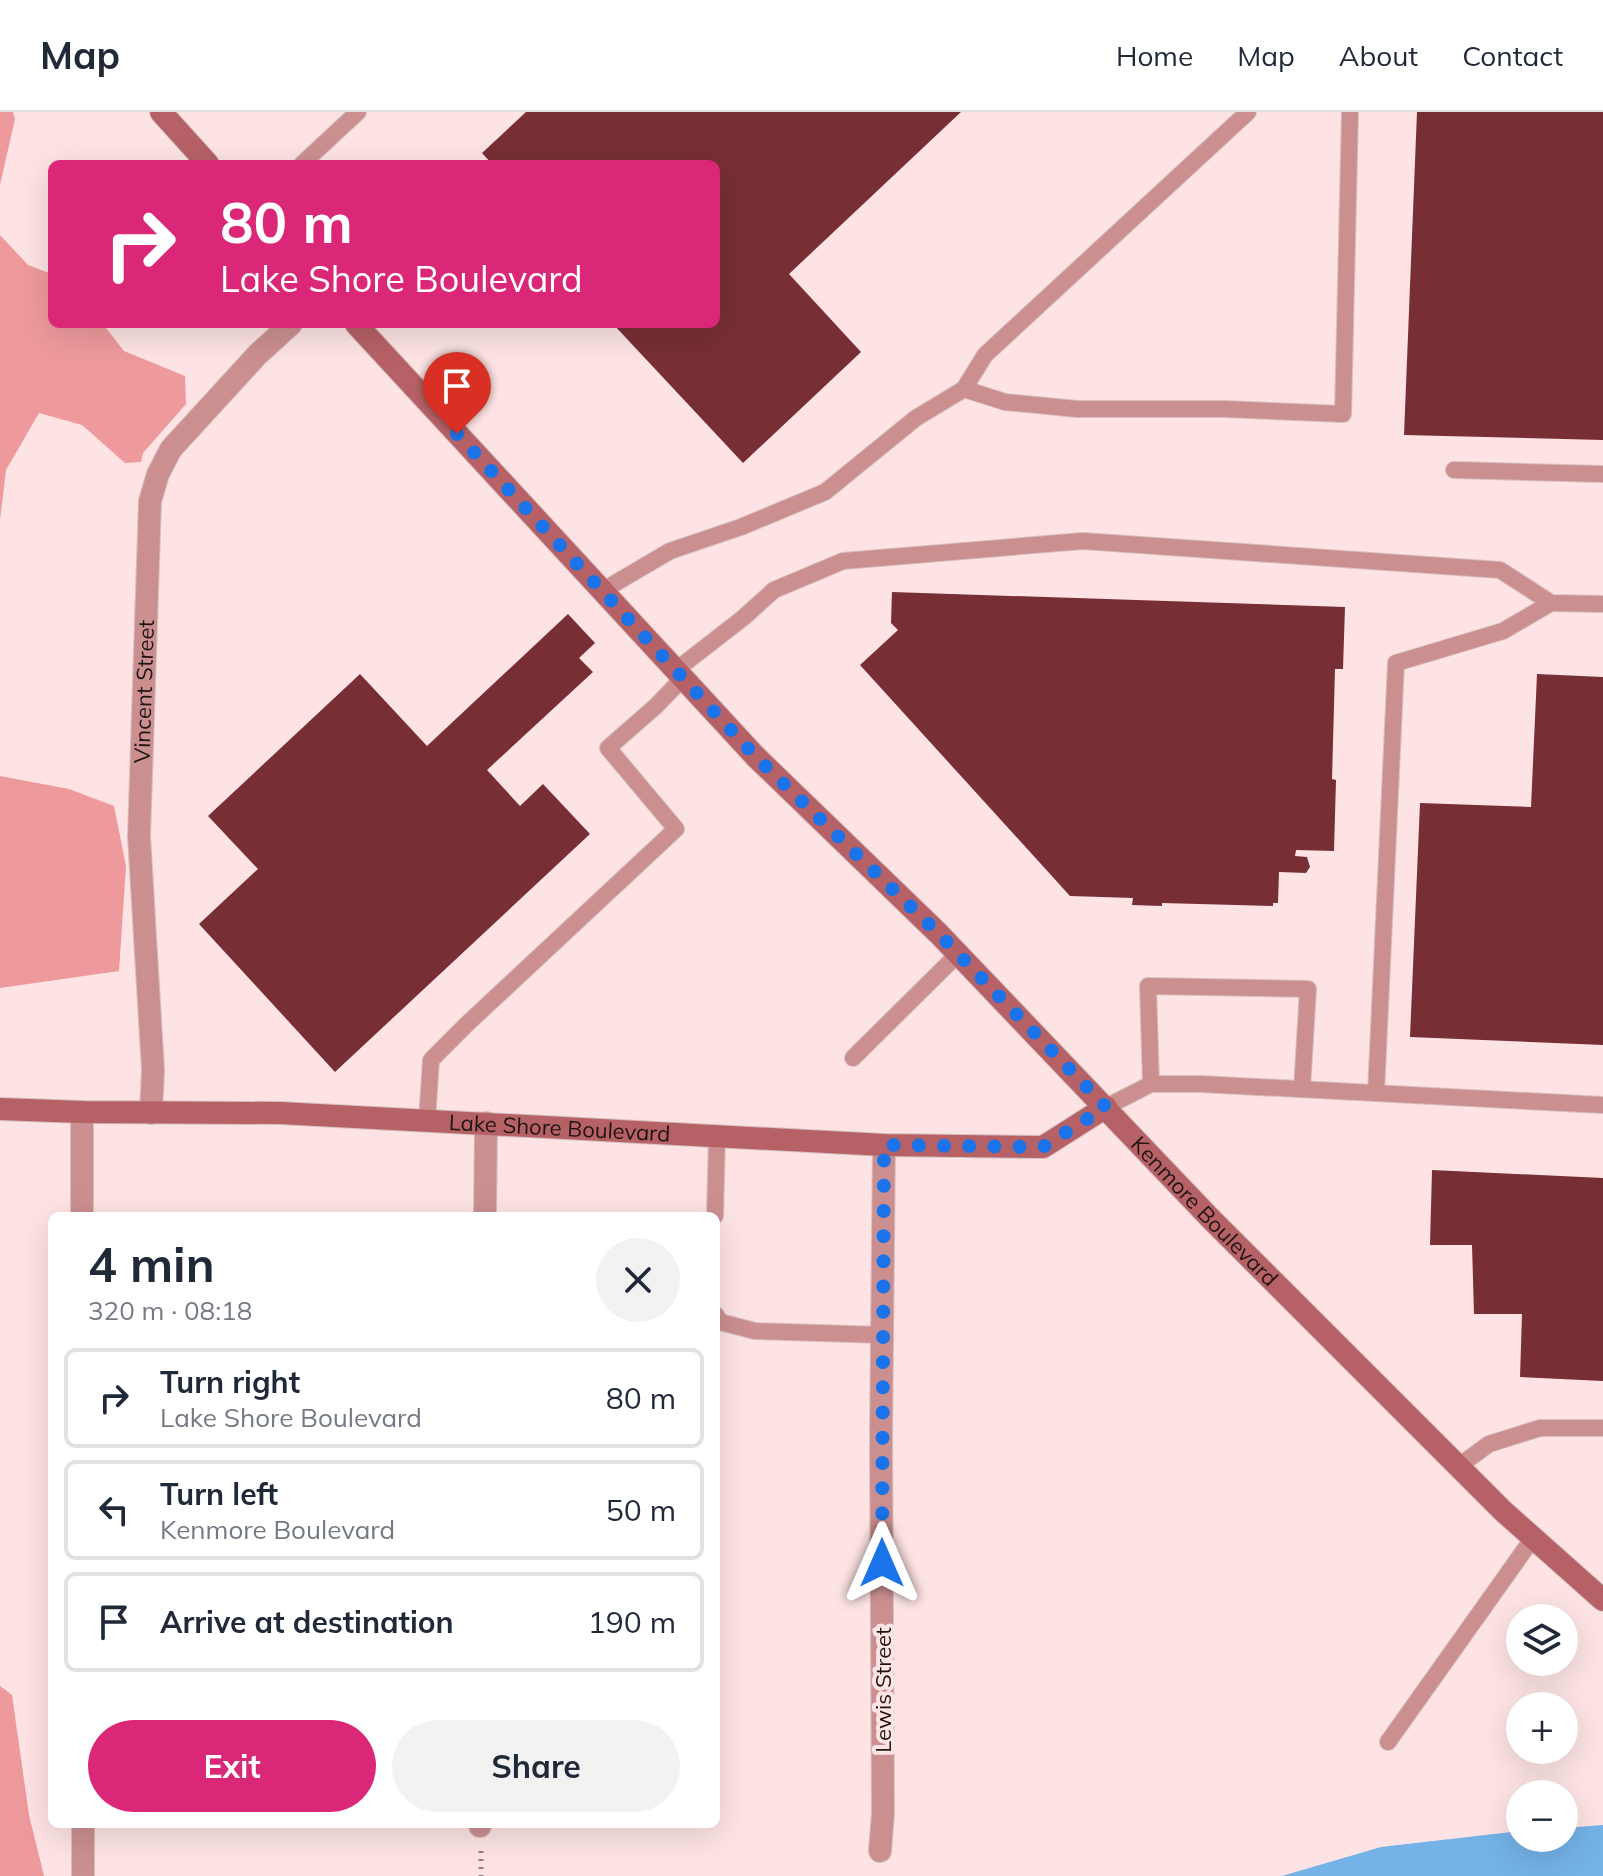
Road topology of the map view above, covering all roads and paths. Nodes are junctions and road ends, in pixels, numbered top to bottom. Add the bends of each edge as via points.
1 (161, 112) edge
2 (358, 112) edge
3 (1248, 112) edge
4 (1350, 112) edge
5 (204, 160) edge
6 (306, 160) edge
7 (287, 328) edge
8 (360, 328) edge
9 (964, 389) junction
10 (1454, 470) dead end
11 (1603, 474) edge
12 (602, 591) junction
13 (1551, 603) junction
14 (1603, 604) edge
15 (680, 674) junction
16 (958, 954) junction
17 (853, 1058) dead end
18 (1151, 1084) junction
19 (1302, 1089) junction
20 (1376, 1093) junction
21 (1603, 1105) edge
22 (1106, 1107) junction
23 (0, 1109) edge
24 (82, 1112) junction
25 (151, 1113) junction
26 (427, 1120) junction
27 (486, 1123) junction
28 (717, 1136) junction
29 (884, 1145) junction
30 (82, 1212) edge
31 (485, 1212) edge
32 (715, 1212) edge
33 (720, 1322) edge
34 (883, 1335) junction
35 (1603, 1428) edge
36 (1459, 1466) junction
37 (1533, 1538) junction
38 (1603, 1600) edge
39 (1388, 1742) dead end
40 (83, 1828) edge
41 (880, 1851) dead end
42 (83, 1876) edge

1 - 5 main road
2 - 6 lane
3 - 9 lane via 985,355
4 - 9 lane via 1343,414 1077,409 1005,402
7 - 25 street, Vincent Street via 171,449 150,501 139,836
8 - 12 main road, Kenmore Boulevard
9 - 12 lane via 916,418 825,492 670,551
10 - 11 lane
12 - 15 main road, Kenmore Boulevard
13 - 14 lane
13 - 15 lane via 1500,570 1083,541 843,561 774,590
13 - 20 lane via 1503,631 1396,663
15 - 16 main road, Kenmore Boulevard via 756,757
15 - 26 lane via 656,706 608,748 676,829 431,1060
16 - 17 lane
16 - 22 main road, Kenmore Boulevard
18 - 19 lane
18 - 19 lane via 1148,986 1308,989
18 - 22 lane
19 - 20 lane
20 - 21 lane
22 - 29 main road, Lake Shore Boulevard via 1043,1147
22 - 36 main road, Kenmore Boulevard
23 - 24 main road, Lake Shore Boulevard
24 - 25 main road, Lake Shore Boulevard
24 - 30 street
25 - 26 main road, Lake Shore Boulevard
26 - 27 main road, Lake Shore Boulevard
27 - 28 main road, Lake Shore Boulevard
27 - 31 street
28 - 29 main road, Lake Shore Boulevard
28 - 32 lane
29 - 34 street, Lewis Street
33 - 34 lane via 755,1331
34 - 41 street, Lewis Street
35 - 36 lane via 1540,1428 1489,1444
36 - 37 main road, Kenmore Boulevard
37 - 38 main road, Kenmore Boulevard
37 - 39 lane
40 - 42 street

